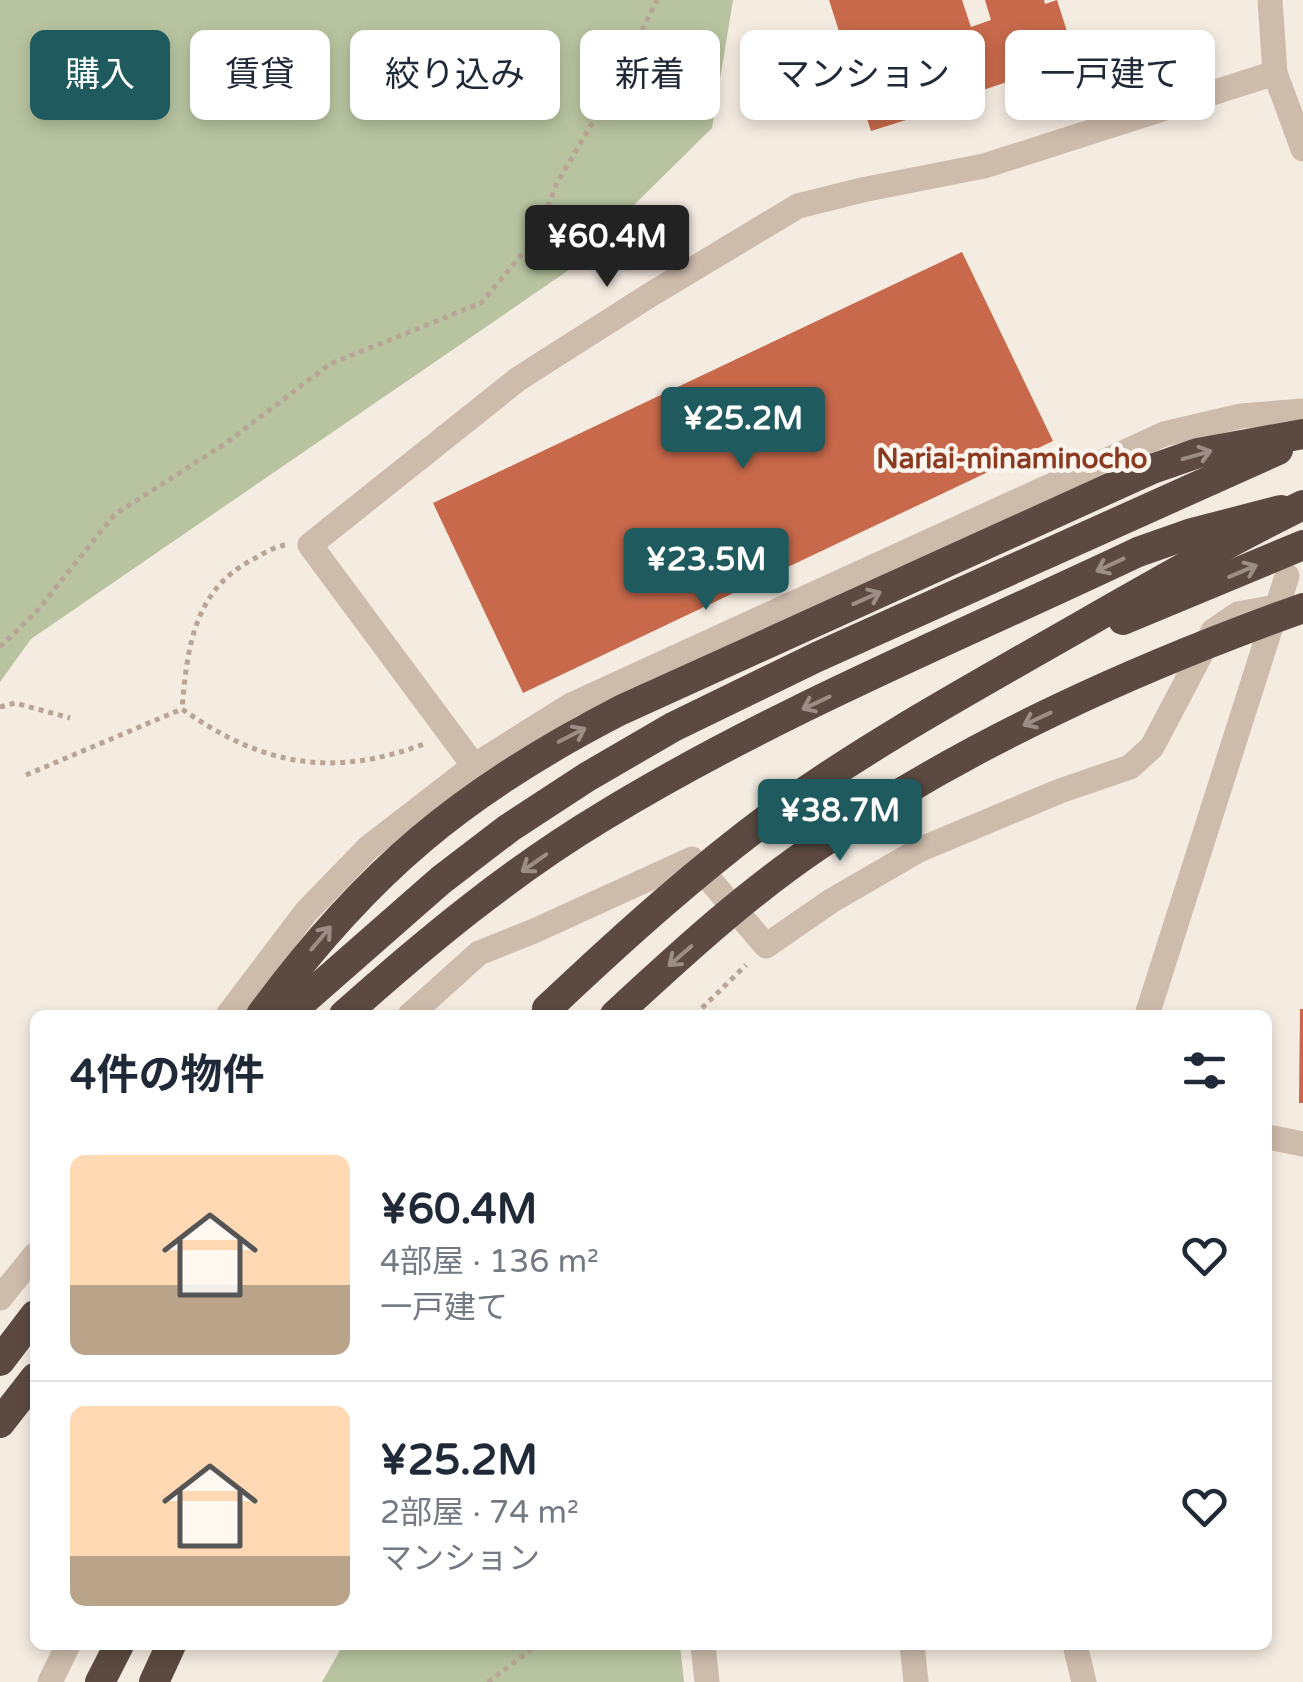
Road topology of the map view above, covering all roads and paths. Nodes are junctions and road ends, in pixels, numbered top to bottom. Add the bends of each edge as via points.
1 (658, 0) edge
2 (1270, 0) edge
3 (1275, 72) junction
4 (1303, 148) edge
5 (1303, 411) edge
6 (1303, 436) edge
7 (1303, 505) edge
8 (1303, 545) edge
9 (310, 546) junction
10 (1286, 576) dead end
11 (1290, 608) edge
12 (1303, 624) edge
13 (0, 646) edge
14 (1023, 660) junction
15 (1125, 678) junction
16 (0, 707) edge
17 (182, 709) junction
18 (70, 718) dead end
19 (451, 734) junction
20 (474, 766) junction
21 (26, 775) dead end
22 (386, 928) junction
23 (766, 946) junction
24 (232, 1010) edge
25 (265, 1010) edge
26 (294, 1010) edge
27 (320, 1010) edge
28 (350, 1010) edge
29 (416, 1010) edge
30 (546, 1010) edge
31 (621, 1010) edge
32 (700, 1010) edge
33 (1148, 1010) edge
34 (1272, 1138) edge
35 (1303, 1144) edge
36 (30, 1262) edge
37 (0, 1298) edge
38 (30, 1321) edge
39 (0, 1360) edge
40 (30, 1385) edge
41 (0, 1424) edge
42 (66, 1650) edge
43 (116, 1650) edge
44 (170, 1650) edge
45 (530, 1650) edge
46 (704, 1650) edge
47 (913, 1650) edge
48 (1076, 1650) edge
49 (50, 1682) edge
50 (100, 1682) edge
51 (154, 1682) edge
52 (488, 1682) edge
53 (707, 1682) edge
54 (916, 1682) edge
55 (1084, 1682) edge

1 - 13 path via 557,182 534,240 480,303 330,364 114,515 38,610
2 - 3 street
3 - 4 street
3 - 9 street via 984,166 798,206 518,379
5 - 20 street via 1164,434 571,705
6 - 22 highway via 673,728 509,828
25 -> 6 highway via 350,905 396,860 448,814 554,744 1152,469 1198,453
7 - 14 highway, bridge
7 -> 28 highway via 1138,552 660,783 502,886
14 -> 8 highway, bridge
9 - 17 path via 280,545 228,573 203,606 187,658
9 - 19 street
10 - 11 street
11 - 15 highway, bridge
11 - 23 street via 1238,614 1213,631 1152,747 1130,767 919,850
11 - 33 street
12 - 15 highway, bridge
14 - 30 highway, bridge via 790,802 636,924
15 -> 31 highway, bridge via 1005,733 849,825 746,899
16 - 18 path via 15,703
17 - 19 path via 213,731 271,755 328,766 383,760
17 - 21 path
19 - 20 street
20 - 24 street via 368,848 306,912
22 - 26 highway
22 - 27 highway
23 - 29 street via 692,859 479,953
23 - 32 path
34 - 35 street
36 - 37 street
38 - 39 highway
40 - 41 highway
42 - 49 street
43 - 50 highway
44 - 51 highway
45 - 52 path
46 - 53 street
47 - 54 street
48 - 55 street

